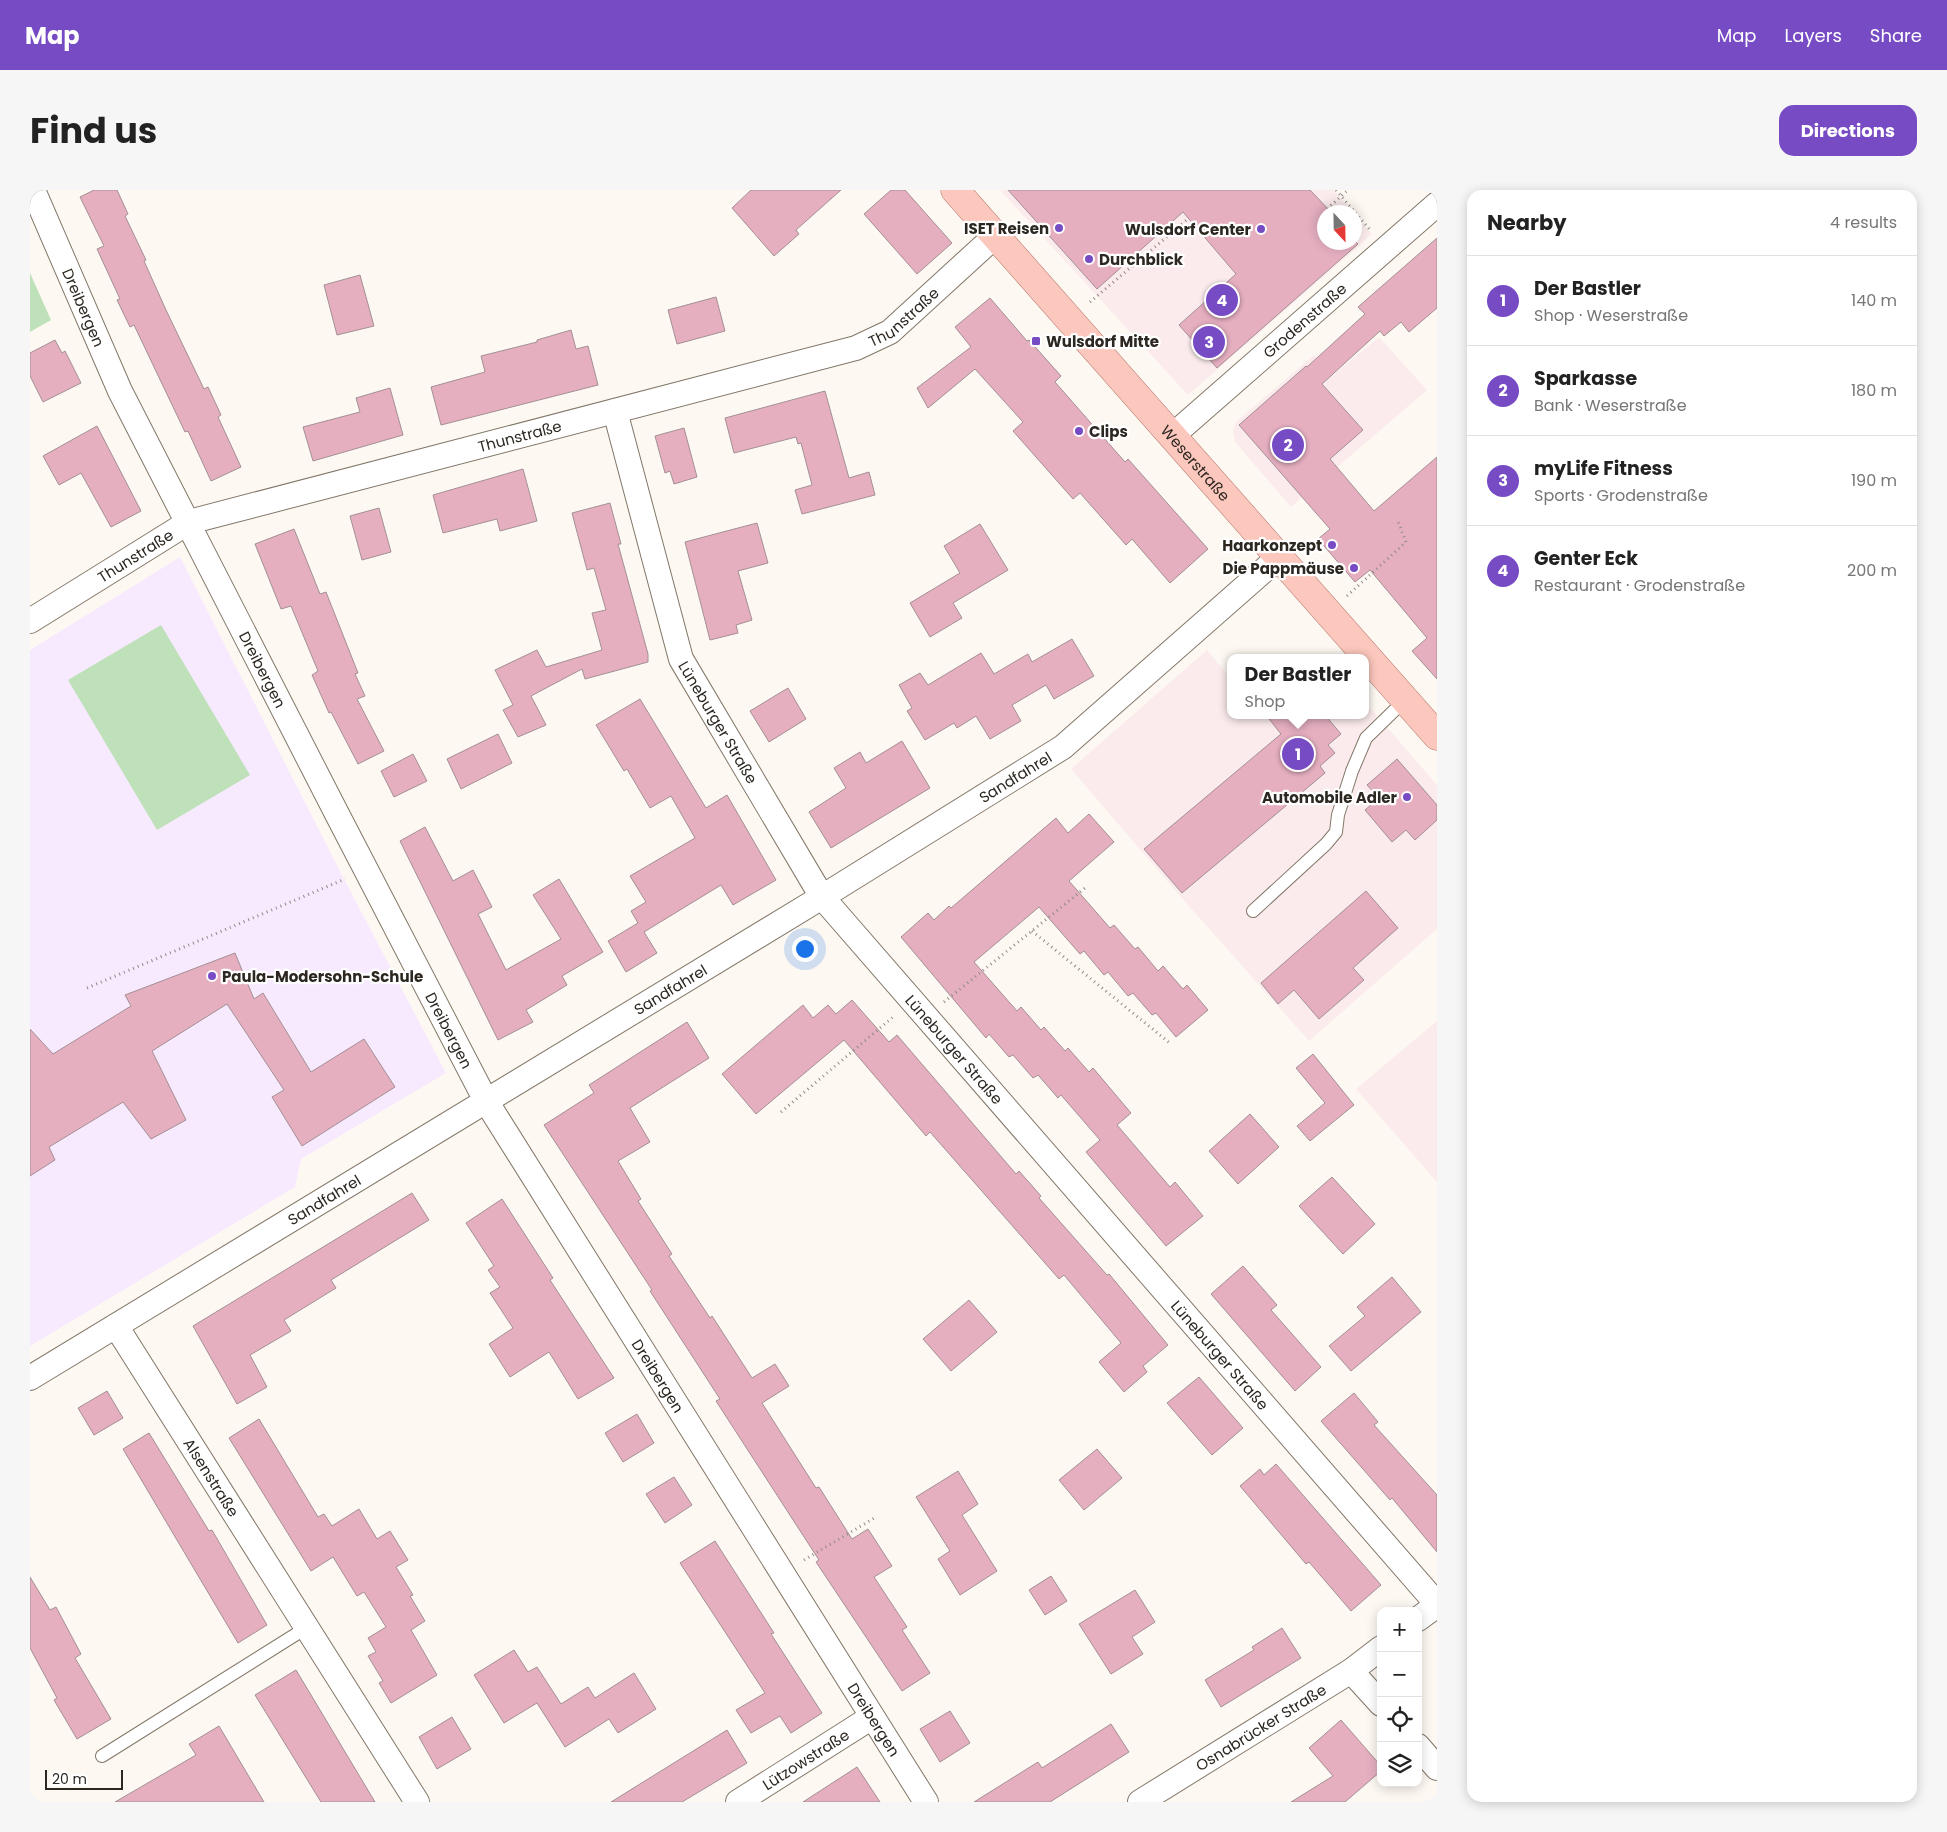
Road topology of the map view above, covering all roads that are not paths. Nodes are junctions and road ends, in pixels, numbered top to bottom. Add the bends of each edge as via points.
1 (33, 190) edge
2 (955, 190) edge
3 (1437, 204) edge
4 (995, 236) junction
5 (615, 411) junction
6 (1172, 436) junction
7 (189, 522) junction
8 (1279, 557) junction
9 (30, 621) edge
10 (1364, 654) edge
11 (1369, 659) edge
12 (1405, 700) junction
13 (1436, 732) edge
14 (822, 897) junction
15 (1253, 912) dead end
16 (486, 1101) junction
17 (116, 1326) junction
18 (30, 1378) edge
19 (1437, 1604) edge
20 (1422, 1616) edge
21 (306, 1628) junction
22 (1377, 1651) edge
23 (1351, 1671) junction
24 (1377, 1700) edge
25 (872, 1717) junction
26 (1422, 1751) edge
27 (102, 1756) dead end
28 (1437, 1768) edge
29 (417, 1802) edge
30 (738, 1802) edge
31 (926, 1802) edge
32 (1140, 1802) edge

1 - 7 street, Dreibergen via 120,391
2 - 4 main road, Weserstraße
3 - 6 street, Grodenstraße
4 - 5 street, Thunstraße via 890,332 856,348
4 - 6 main road, Weserstraße
5 - 7 street, Thunstraße
5 - 14 street, Lüneburger Straße via 681,659
6 - 8 main road, Weserstraße
7 - 9 street, Thunstraße
7 - 16 street, Dreibergen
8 - 10 main road, Weserstraße
8 - 14 street, Sandfahrel via 1063,747
11 - 12 main road, Weserstraße
12 - 13 main road, Weserstraße
12 - 15 lane via 1366,738 1349,780 1336,832
14 - 16 street, Sandfahrel
14 - 19 street, Lüneburger Straße
16 - 17 street, Sandfahrel
16 - 25 street, Dreibergen
17 - 18 street, Sandfahrel
17 - 21 street, Alsenstraße
19 - 20 street
21 - 27 lane
21 - 29 street, Alsenstraße
22 - 23 street, Osnabrücker Straße
23 - 24 street
23 - 32 street, Osnabrücker Straße
25 - 30 street, Lützowstraße
25 - 31 street, Dreibergen
26 - 28 street

